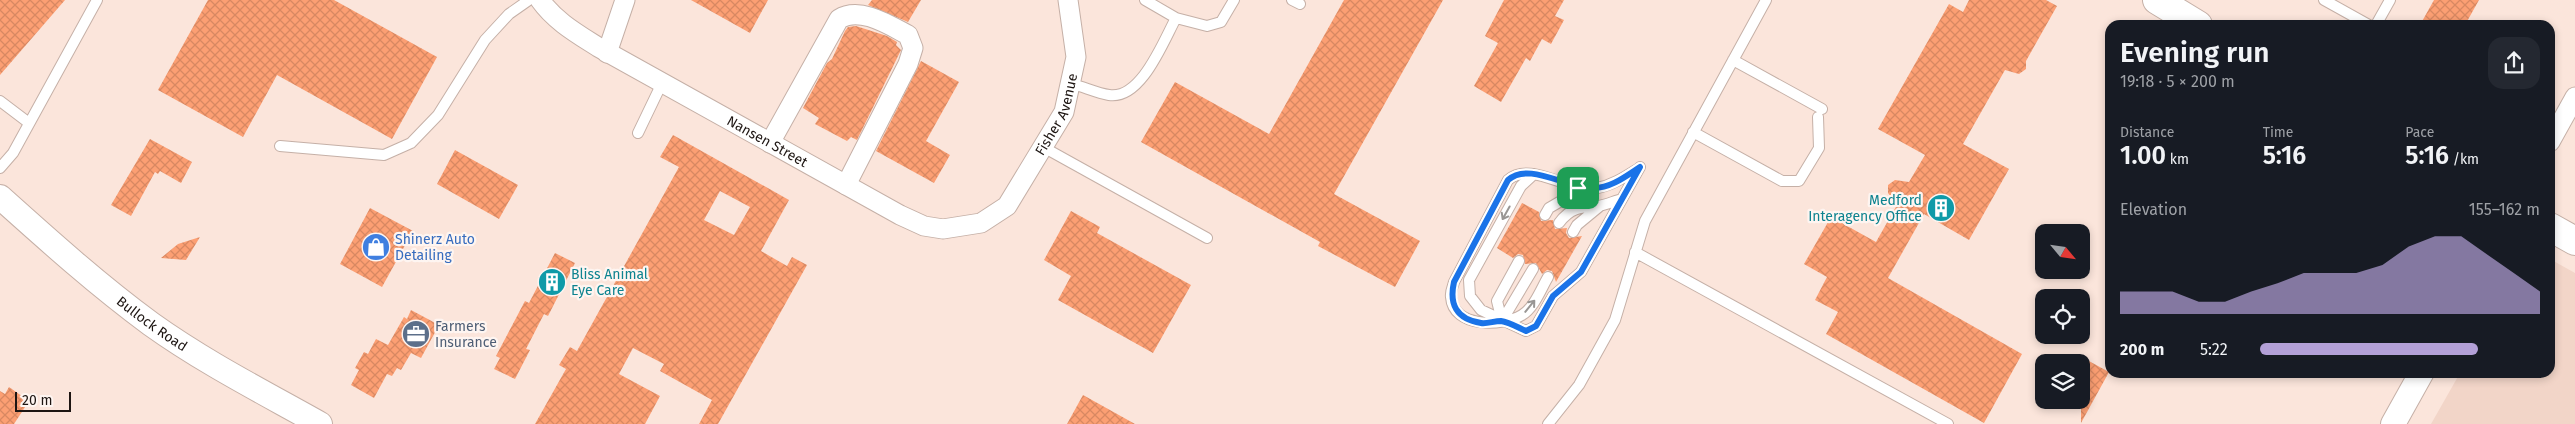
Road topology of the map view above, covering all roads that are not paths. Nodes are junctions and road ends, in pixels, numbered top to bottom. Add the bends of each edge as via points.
1 (97, 0) edge
2 (529, 0) edge
3 (625, 0) edge
4 (1068, 0) edge
5 (1145, 0) edge
6 (1234, 0) edge
7 (1766, 0) edge
8 (2157, 0) edge
9 (2324, 0) edge
10 (2390, 0) edge
11 (545, 7) edge
12 (1176, 18) junction
13 (2190, 20) edge
14 (2360, 20) edge
15 (2379, 20) edge
16 (607, 53) junction
17 (1733, 60) junction
18 (662, 83) junction
19 (1072, 84) junction
20 (2575, 97) edge
21 (0, 101) edge
22 (29, 124) junction
23 (1693, 132) junction
24 (638, 133) dead end
25 (2555, 133) edge
26 (770, 143) junction
27 (280, 146) dead end
28 (1043, 147) junction
29 (0, 168) edge
30 (1534, 174) junction
31 (846, 185) junction
32 (0, 197) edge
33 (1622, 199) junction
34 (1578, 206) junction
35 (1600, 206) junction
36 (996, 215) joint
37 (1544, 215) dead end
38 (1559, 223) dead end
39 (2555, 230) edge
40 (1573, 232) dead end
41 (1207, 238) dead end
42 (2575, 241) edge
43 (1635, 252) junction
44 (1519, 261) dead end
45 (1533, 269) dead end
46 (1548, 277) dead end
47 (1502, 321) junction
48 (2419, 378) edge
49 (320, 424) edge
50 (1548, 424) edge
51 (1948, 424) edge
52 (2393, 424) edge

1 - 22 lane
2 - 27 lane via 485,40 438,115 411,143 384,155
3 - 16 street
4 - 19 street, Fisher Avenue via 1076,57
5 - 12 lane
6 - 12 lane via 1222,22 1207,26
7 - 17 lane
8 - 13 main road
9 - 14 lane
10 - 15 lane
11 - 16 street, Nansen Street via 566,27
12 - 19 lane via 1142,80 1127,92 1110,96
16 - 18 street, Nansen Street
17 - 23 lane
17 - 23 lane via 1820,113 1819,148 1799,181 1782,181
18 - 24 lane
18 - 26 street, Nansen Street
19 - 28 street, Fisher Avenue via 1064,112
20 - 25 street
21 - 22 lane
22 - 29 lane via 13,153
23 - 43 lane via 1644,221
26 - 31 street, Nansen Street
26 - 31 street via 839,19 847,13 860,13 900,31 908,36 913,48
28 - 36 street, Fisher Avenue via 1017,192
28 - 41 lane
30 - 33 lane via 1578,188 1596,188 1618,182 1640,167
30 -> 47 lane via 1521,186 1469,280 1470,296 1481,310
30 - 47 lane via 1516,174 1508,180 1454,282 1450,297 1455,310 1466,318 1482,323
31 - 36 street, Nansen Street via 924,226 942,229 962,227 981,223
32 - 49 street, Bullock Road via 107,291 152,325
33 - 35 lane
33 - 47 lane via 1581,272 1553,296 1536,326 1526,331
34 - 35 lane
34 - 37 lane via 1562,201
34 - 38 lane
35 - 40 lane
39 - 42 main road
43 - 50 lane via 1615,320 1579,385
43 - 51 lane
44 - 47 lane via 1497,301
45 - 47 lane
47 -> 46 lane via 1522,315 1534,303
48 - 52 street

